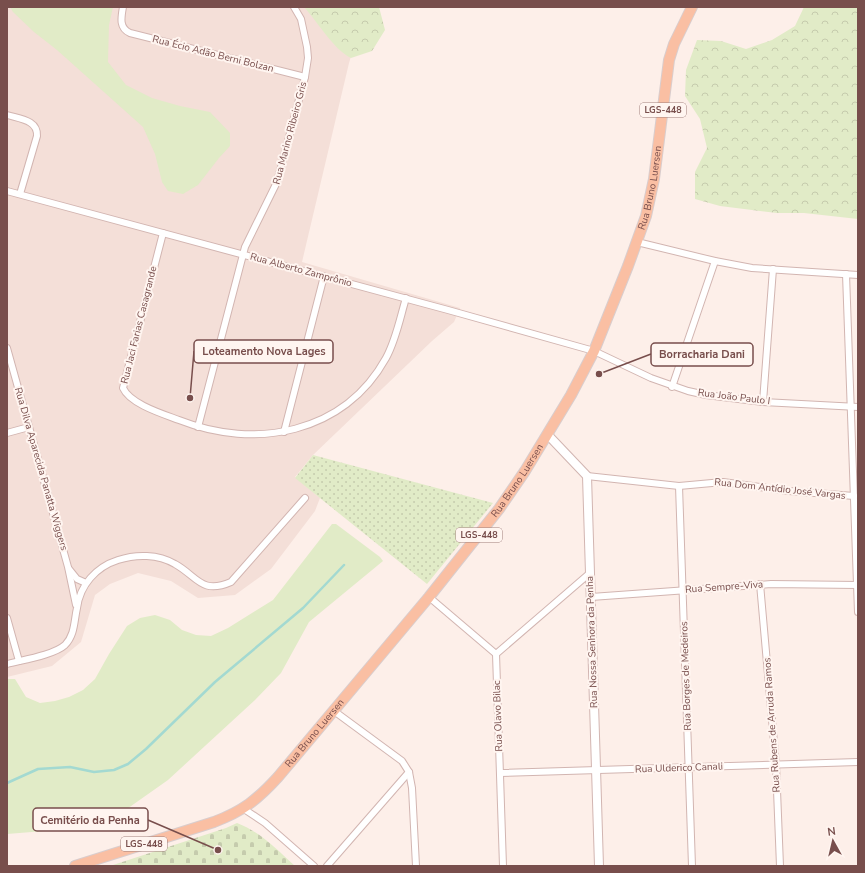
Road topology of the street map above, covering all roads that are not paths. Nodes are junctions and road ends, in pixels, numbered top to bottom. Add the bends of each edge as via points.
1 (123, 7) edge
2 (294, 7) edge
3 (692, 7) edge
4 (305, 77) junction
5 (7, 115) edge
6 (7, 191) edge
7 (20, 194) junction
8 (163, 233) junction
9 (637, 242) junction
10 (243, 254) junction
11 (715, 261) junction
12 (773, 270) junction
13 (846, 274) junction
14 (858, 275) edge
15 (324, 276) junction
16 (406, 298) junction
17 (7, 348) edge
18 (594, 350) junction
19 (672, 386) junction
20 (763, 402) junction
21 (851, 406) junction
22 (858, 407) edge
23 (29, 427) junction
24 (198, 427) junction
25 (284, 432) junction
26 (7, 433) edge
27 (548, 435) junction
28 (587, 476) junction
29 (679, 486) junction
30 (854, 496) junction
31 (305, 498) dead end
32 (68, 567) junction
33 (590, 573) junction
34 (86, 583) junction
35 (760, 584) junction
36 (858, 585) edge
37 (683, 590) junction
38 (429, 597) junction
39 (591, 597) junction
40 (76, 608) junction
41 (858, 612) edge
42 (7, 618) edge
43 (496, 654) junction
44 (19, 661) junction
45 (7, 664) edge
46 (334, 711) junction
47 (858, 762) edge
48 (776, 765) junction
49 (689, 767) junction
50 (596, 770) junction
51 (409, 772) junction
52 (500, 773) junction
53 (244, 809) junction
54 (75, 866) edge
55 (314, 866) edge
56 (327, 866) edge
57 (416, 866) edge
58 (503, 866) edge
59 (599, 866) edge
60 (692, 866) edge
61 (780, 866) edge

1 - 4 street, Rua Écio Adão Berni Bolzan via 122,26 130,33
2 - 4 street, Rua Marino Ribeiro Gris via 301,19 307,47
3 - 9 main road, Rua Bruno Luersen / LGS-448 via 669,60 654,179
4 - 10 street, Rua Marino Ribeiro Gris via 282,169
5 - 7 street via 31,122 38,130
6 - 7 street, Rua Alberto Zamprônio
7 - 8 street, Rua Alberto Zamprônio
8 - 10 street, Rua Alberto Zamprônio
8 - 24 street, Rua Jaci Farias Casagrande via 123,388 125,394 164,415
9 - 11 street
9 - 18 main road, Rua Bruno Luersen / LGS-448
10 - 15 street, Rua Alberto Zamprônio
10 - 24 street, Rua Marino Ribeiro Gris
11 - 12 street
11 - 19 street
12 - 13 street
12 - 20 street
13 - 14 street
13 - 21 street
15 - 16 street, Rua Alberto Zamprônio
15 - 25 street
16 - 18 street, Rua Alberto Zamprônio
16 - 25 street, Rua Jaci Farias Casagrande via 386,358 360,392 328,416
17 - 23 street, Rua Dilva Aparecida Panatta Wiggers
18 - 19 street, Rua João Paulo I
18 - 27 main road, Rua Bruno Luersen / LGS-448
19 - 20 street, Rua João Paulo I via 706,396
20 - 21 street, Rua João Paulo I
21 - 22 street, Rua João Paulo I
21 - 30 street
23 - 26 street
23 - 32 street, Rua Dilva Aparecida Panatta Wiggers
24 - 25 street, Rua Jaci Farias Casagrande via 228,434
27 - 28 street
27 - 38 main road, Rua Bruno Luersen / LGS-448 via 499,509
28 - 29 street, Rua Dom Antídio José Vargas
28 - 33 street, Rua Nossa Senhora da Penha
29 - 30 street, Rua Dom Antídio José Vargas via 723,482 788,491
29 - 37 street, Rua Borges de Medeiros
30 - 36 street
31 - 34 street via 237,577 222,586 214,587 200,583 182,568 152,556 117,560
32 - 34 street, Rua Dilva Aparecida Panatta Wiggers via 78,579
32 - 40 street, Rua Dilva Aparecida Panatta Wiggers
33 - 39 street, Rua Nossa Senhora da Penha
33 - 43 street
34 - 40 street
35 - 36 street, Rua Sempre-Viva
35 - 37 street, Rua Sempre-Viva
35 - 48 street, Rua Rubens de Arruda Ramos
36 - 41 street
37 - 39 street, Rua Sempre-Viva
37 - 49 street, Rua Borges de Medeiros
38 - 43 street
38 - 46 main road, Rua Bruno Luersen / LGS-448
39 - 50 street, Rua Nossa Senhora da Penha
40 - 44 street via 73,631 65,645 51,652
42 - 44 street
43 - 52 street, Rua Olavo Bilac
44 - 45 street
46 - 51 street via 402,761
46 - 53 main road, Rua Bruno Luersen / LGS-448 via 269,787
47 - 48 street, Rua Ulderico Canali
48 - 49 street, Rua Ulderico Canali
48 - 61 street, Rua Rubens de Arruda Ramos
49 - 50 street, Rua Ulderico Canali
49 - 60 street, Rua Borges de Medeiros
50 - 52 street, Rua Ulderico Canali
50 - 59 street, Rua Nossa Senhora da Penha
51 - 56 street
51 - 57 street
52 - 58 street, Rua Olavo Bilac
53 - 54 main road, Rua Bruno Luersen / LGS-448 via 214,822
53 - 55 street via 265,823

